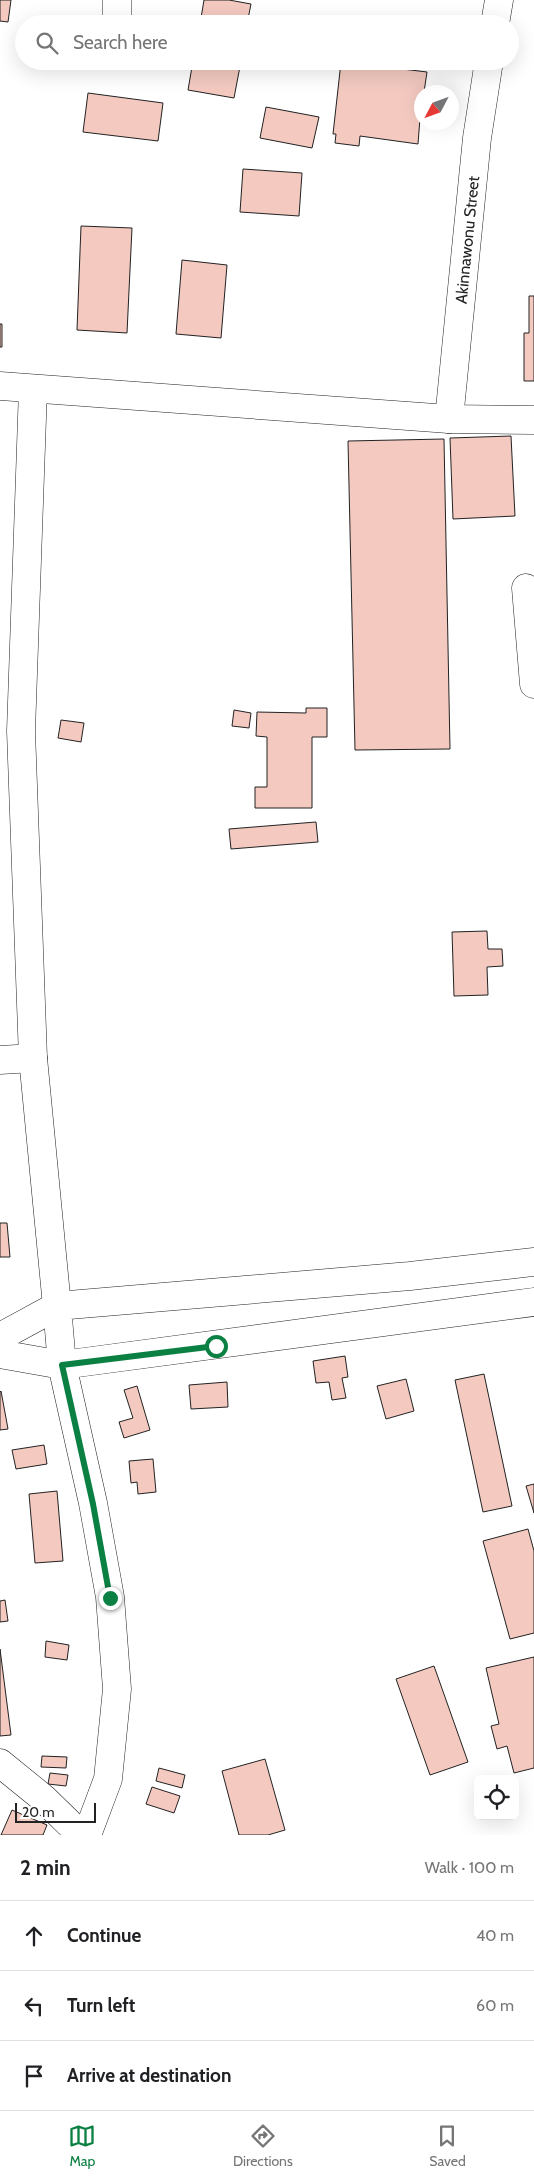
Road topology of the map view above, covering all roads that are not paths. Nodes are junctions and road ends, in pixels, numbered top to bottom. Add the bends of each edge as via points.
1 (118, 0) edge
2 (499, 0) edge
3 (117, 15) edge
4 (496, 15) edge
5 (488, 70) edge
6 (0, 386) edge
7 (33, 389) junction
8 (450, 418) junction
9 (534, 420) edge
10 (526, 588) dead end
11 (534, 684) edge
12 (10, 731) edge
13 (33, 1058) junction
14 (0, 1060) edge
15 (534, 1262) edge
16 (534, 1302) edge
17 (58, 1306) junction
18 (0, 1336) edge
19 (0, 1354) edge
20 (62, 1365) junction
21 (0, 1763) edge
22 (81, 1835) edge
23 (87, 1835) edge

1 - 3 street
2 - 4 street
5 - 8 street, Akinnawonu Street via 477,138
6 - 7 street
7 - 8 street
7 - 12 street
8 - 9 street
10 - 11 street
12 - 13 street
13 - 14 street
13 - 17 street
15 - 17 street via 410,1276
16 - 20 street
17 - 18 street
17 - 20 street
19 - 20 street
20 - 23 street via 110,1598 117,1688 108,1778
21 - 22 street

